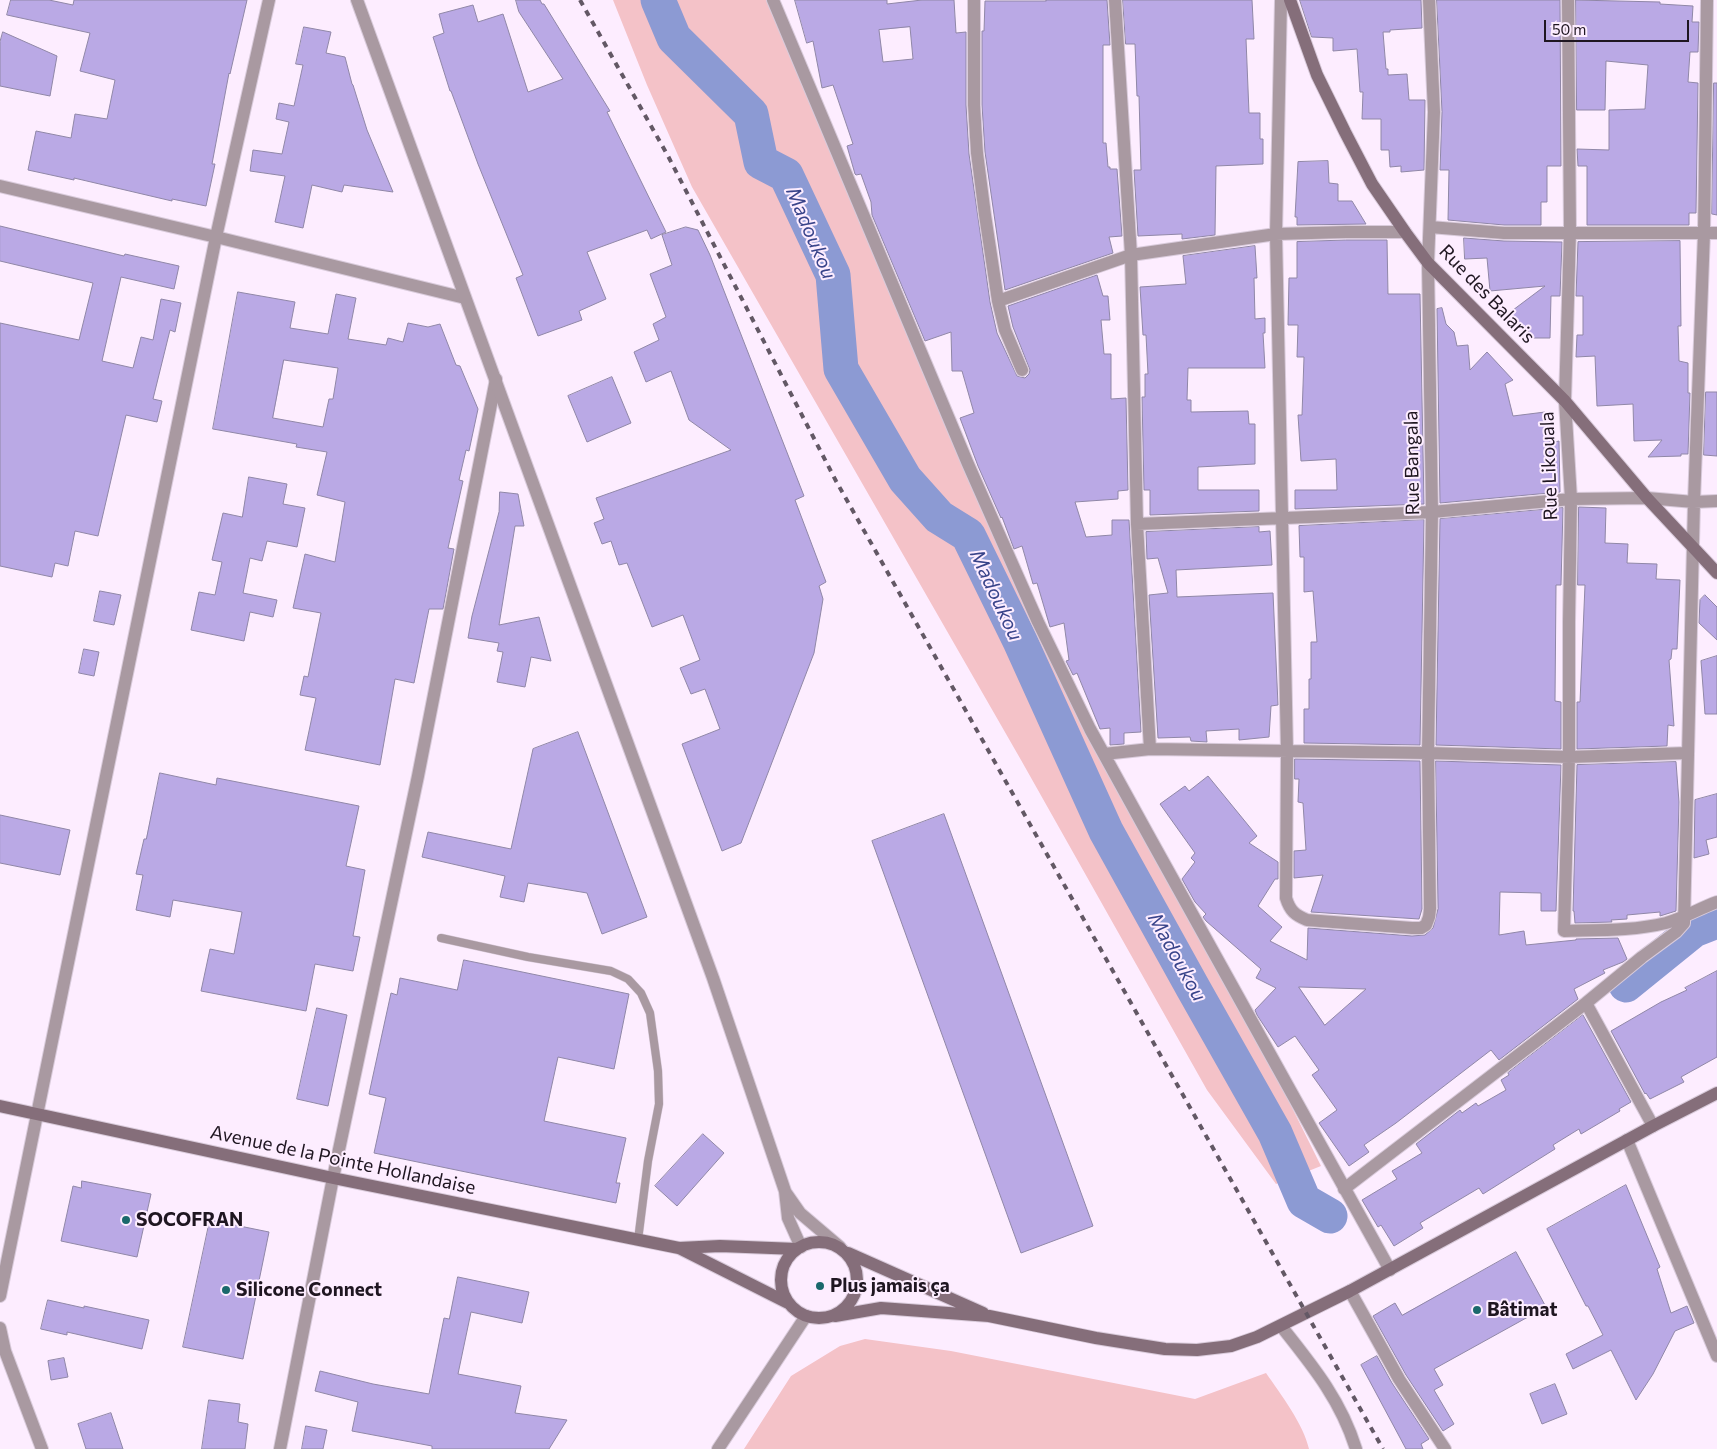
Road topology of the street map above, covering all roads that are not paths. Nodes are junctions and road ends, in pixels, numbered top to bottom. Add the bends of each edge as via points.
1 (269, 0) edge
2 (357, 0) edge
3 (773, 0) edge
4 (974, 0) edge
5 (1115, 0) edge
6 (1281, 0) edge
7 (1290, 0) edge
8 (1429, 0) edge
9 (1568, 0) edge
10 (1706, 0) edge
11 (0, 186) edge
12 (1430, 227) junction
13 (1406, 232) junction
14 (1570, 232) junction
15 (1711, 233) edge
16 (1276, 234) junction
17 (216, 237) junction
18 (1131, 254) junction
19 (1428, 263) junction
20 (465, 298) junction
21 (998, 301) junction
22 (1022, 370) dead end
23 (496, 379) junction
24 (1566, 401) junction
25 (1647, 498) junction
26 (1572, 499) junction
27 (1717, 501) edge
28 (1694, 502) junction
29 (1432, 512) junction
30 (1282, 519) junction
31 (1137, 524) junction
32 (1694, 547) junction
33 (1717, 573) edge
34 (1150, 749) junction
35 (1286, 751) junction
36 (1428, 753) junction
37 (1687, 753) junction
38 (1104, 754) junction
39 (1569, 757) junction
40 (1717, 902) edge
41 (1685, 916) junction
42 (441, 938) dead end
43 (1586, 1003) junction
44 (1717, 1093) edge
45 (0, 1106) edge
46 (36, 1114) junction
47 (1653, 1126) junction
48 (1627, 1140) junction
49 (333, 1178) junction
50 (1344, 1190) junction
51 (785, 1192) junction
52 (638, 1240) junction
53 (679, 1248) junction
54 (799, 1248) junction
55 (843, 1250) junction
56 (1390, 1270) junction
57 (1350, 1291) junction
58 (0, 1296) edge
59 (788, 1303) junction
60 (806, 1316) junction
61 (835, 1316) junction
62 (990, 1316) junction
63 (1281, 1326) junction
64 (0, 1328) edge
65 (1717, 1356) edge
66 (42, 1449) edge
67 (280, 1449) edge
68 (718, 1449) edge
69 (1356, 1449) edge
70 (1446, 1449) edge

1 - 17 street
2 - 20 street
3 - 38 street via 1007,554
4 - 21 street via 977,153
5 - 18 street
6 - 16 street
7 - 13 main road, Rue des Balaris via 1316,75 1372,184
8 - 12 street, Rue Bangala via 1434,112
9 - 14 street, Rue Likouala
10 - 15 street
11 - 17 street
12 - 14 street via 1504,233
12 - 19 street, Rue Bangala
13 - 16 street
13 - 19 main road, Rue des Balaris
14 - 15 street
14 - 24 street, Rue Likouala
15 - 28 street
16 - 18 street
16 - 30 street
17 - 20 street
17 - 46 street
18 - 21 street
18 - 31 street
19 - 24 main road, Rue des Balaris
19 - 29 street, Rue Bangala
20 - 23 street
21 - 22 street via 1005,330
23 - 49 street via 418,776
23 - 51 street via 713,978
24 - 25 main road, Rue des Balaris
24 - 26 street, Rue Likouala
25 - 26 street
25 - 28 street
25 - 32 main road, Rue des Balaris
26 - 29 street
26 - 39 street, Rue Likouala
27 - 28 street
28 - 32 street
29 - 30 street
29 - 36 street, Rue Bangala
30 - 31 street
30 - 35 street
31 - 34 street
32 - 33 main road, Rue des Balaris
32 - 37 street
34 - 35 street
34 - 38 street
35 - 36 street
35 - 36 street, Rue Bangala via 1286,898 1289,909 1307,920 1412,928 1426,925 1430,909
36 - 39 street
37 - 39 street
37 - 41 street
38 - 50 street
39 - 41 street, Rue Likouala via 1564,931 1650,926
40 - 41 street
41 - 43 street via 1676,932
42 - 52 lane via 610,971 628,979 641,992 650,1013 659,1104
43 - 47 street
43 - 50 street
44 - 47 main road
45 - 46 main road, Avenue de la Pointe Hollandaise
46 - 49 main road, Avenue de la Pointe Hollandaise
46 - 58 street
47 - 48 main road
48 - 56 main road
48 - 65 street
49 - 52 main road, Avenue de la Pointe Hollandaise
49 - 67 street
50 - 56 street
51 - 54 street via 788,1218
51 - 55 street via 800,1213
52 - 53 main road, Avenue de la Pointe Hollandaise
53 - 54 main road
53 - 59 main road
54 - 55 main road via 813,1242 827,1242
54 - 59 main road via 787,1260 781,1274 782,1290
55 - 61 main road via 854,1262 858,1274 857,1287 853,1299
55 - 62 main road
56 - 57 main road
57 - 63 main road
57 - 70 street via 1399,1379
59 - 60 main road
60 - 61 main road via 815,1319
60 - 68 street
61 - 62 main road via 881,1308
62 - 63 main road via 1096,1338 1197,1350 1230,1346
63 - 69 street via 1332,1392
64 - 66 street

